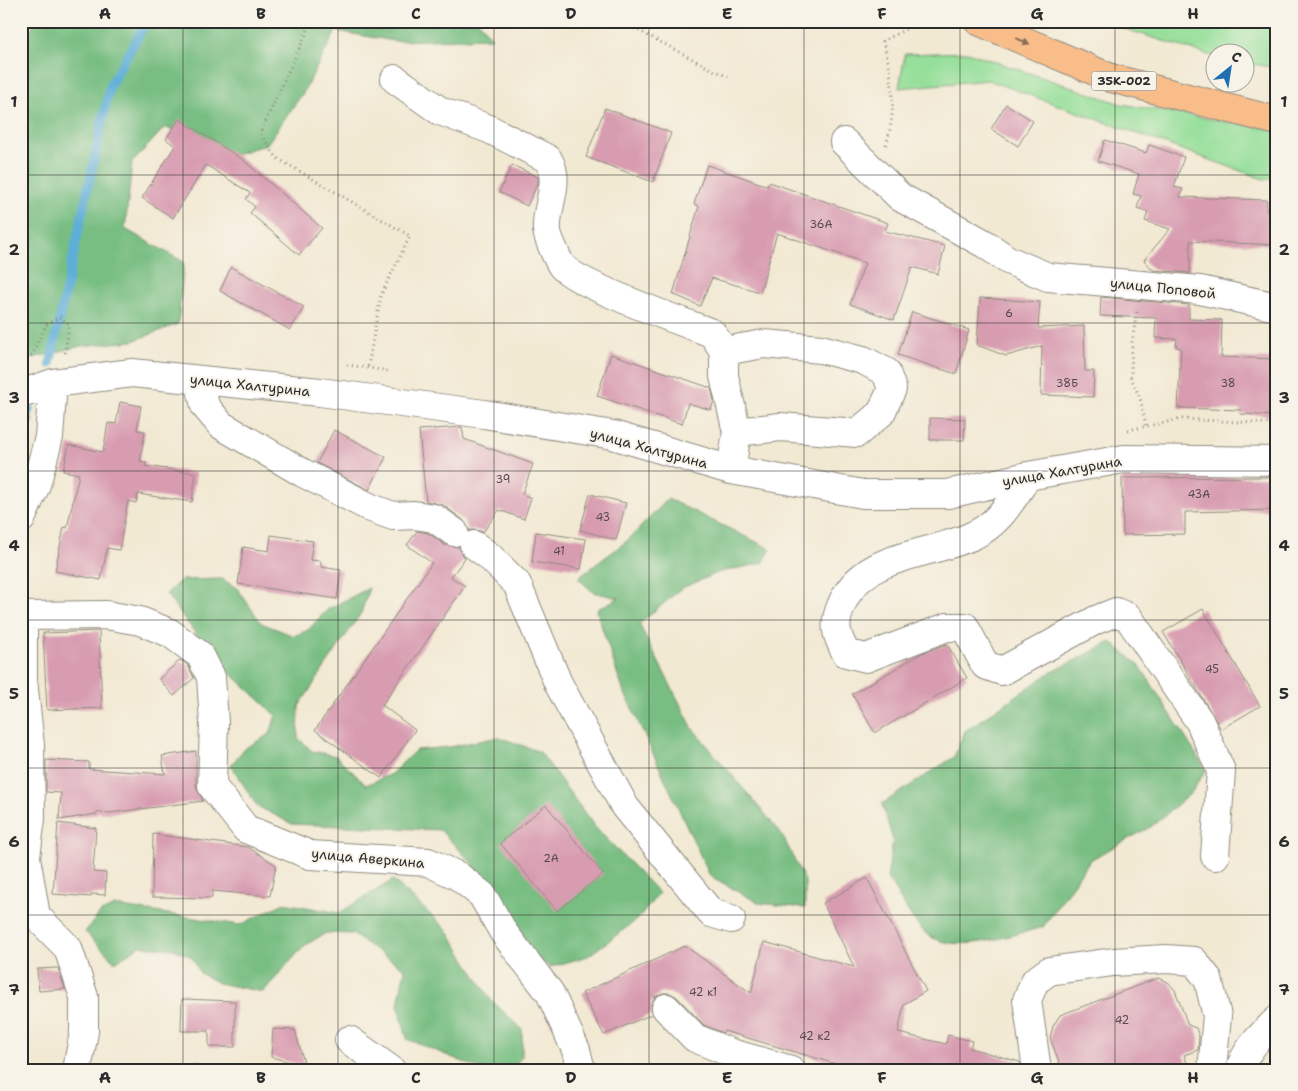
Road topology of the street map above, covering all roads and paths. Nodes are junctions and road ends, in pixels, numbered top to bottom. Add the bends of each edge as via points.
1 (312, 21) edge
2 (621, 21) edge
3 (901, 21) edge
4 (978, 21) edge
5 (1025, 21) edge
6 (730, 76) dead end
7 (395, 79) dead end
8 (1277, 104) edge
9 (1277, 121) edge
10 (844, 142) dead end
11 (877, 174) junction
12 (1277, 307) edge
13 (1132, 341) dead end
14 (724, 351) junction
15 (21, 357) edge
16 (368, 367) dead end
17 (199, 380) junction
18 (60, 383) junction
19 (21, 394) edge
20 (1146, 426) dead end
21 (737, 432) junction
22 (1277, 461) edge
23 (731, 470) junction
24 (1028, 476) junction
25 (21, 519) edge
26 (22, 615) edge
27 (1215, 856) dead end
28 (731, 919) dead end
29 (666, 1008) dead end
30 (1277, 1020) edge
31 (349, 1040) dead end
32 (77, 1070) edge
33 (391, 1070) edge
34 (581, 1070) edge
35 (791, 1070) edge
36 (1037, 1070) edge
37 (1212, 1070) edge
38 (1240, 1070) edge

1 - 16 path via 260,133 277,158 410,236 381,295
2 - 6 path via 715,72
3 - 11 path via 910,27 883,41 891,68 895,101
4 -> 9 highway, 35К-002 via 1110,78
5 - 8 highway, 35К-002 via 1120,63
7 - 14 street via 440,111 489,129 548,159 553,168 554,186 547,231 562,266 587,281 712,333
10 - 11 street, улица Поповой
11 - 12 street, улица Поповой via 900,197 1008,260 1048,277 1200,290
13 - 20 path via 1131,377 1141,401
14 - 21 street via 724,376
14 - 21 street via 764,344 821,349 863,360 886,372 892,389 881,413 857,433 780,427
15 - 18 path via 32,355 46,326 59,317 69,324
17 - 18 street, улица Халтурина via 132,373
17 - 23 street, улица Халтурина via 484,414 613,436
17 - 28 street via 205,406 221,426 370,508 393,516 434,518 489,556 517,584 558,683 625,807 711,913
18 - 19 street, улица Халтурина
18 - 25 street via 36,485
21 - 23 street
22 - 24 street, улица Халтурина via 1124,460
23 - 24 street, улица Халтурина via 863,494 948,494
24 - 27 street via 998,520 974,535 925,553 880,564 860,577 845,596 837,616 836,636 846,653 866,658 947,627 965,627 985,665 1002,671 1096,620 1116,612 1128,617 1200,722 1221,771
26 - 32 street via 23,680 30,745 31,818 26,857 36,916 68,948 84,997 84,1032
26 - 34 street, улица Аверкина via 106,615 140,621 170,633 200,655 211,677 214,723 212,786 246,828 310,855 428,862 458,876 482,895 504,933 550,993 576,1050
29 - 35 street via 695,1038 731,1053
30 - 38 street via 1255,1041 1243,1058
31 - 33 street
36 - 37 street via 1027,1000 1035,981 1049,971 1166,959 1194,961 1208,979 1217,1016

